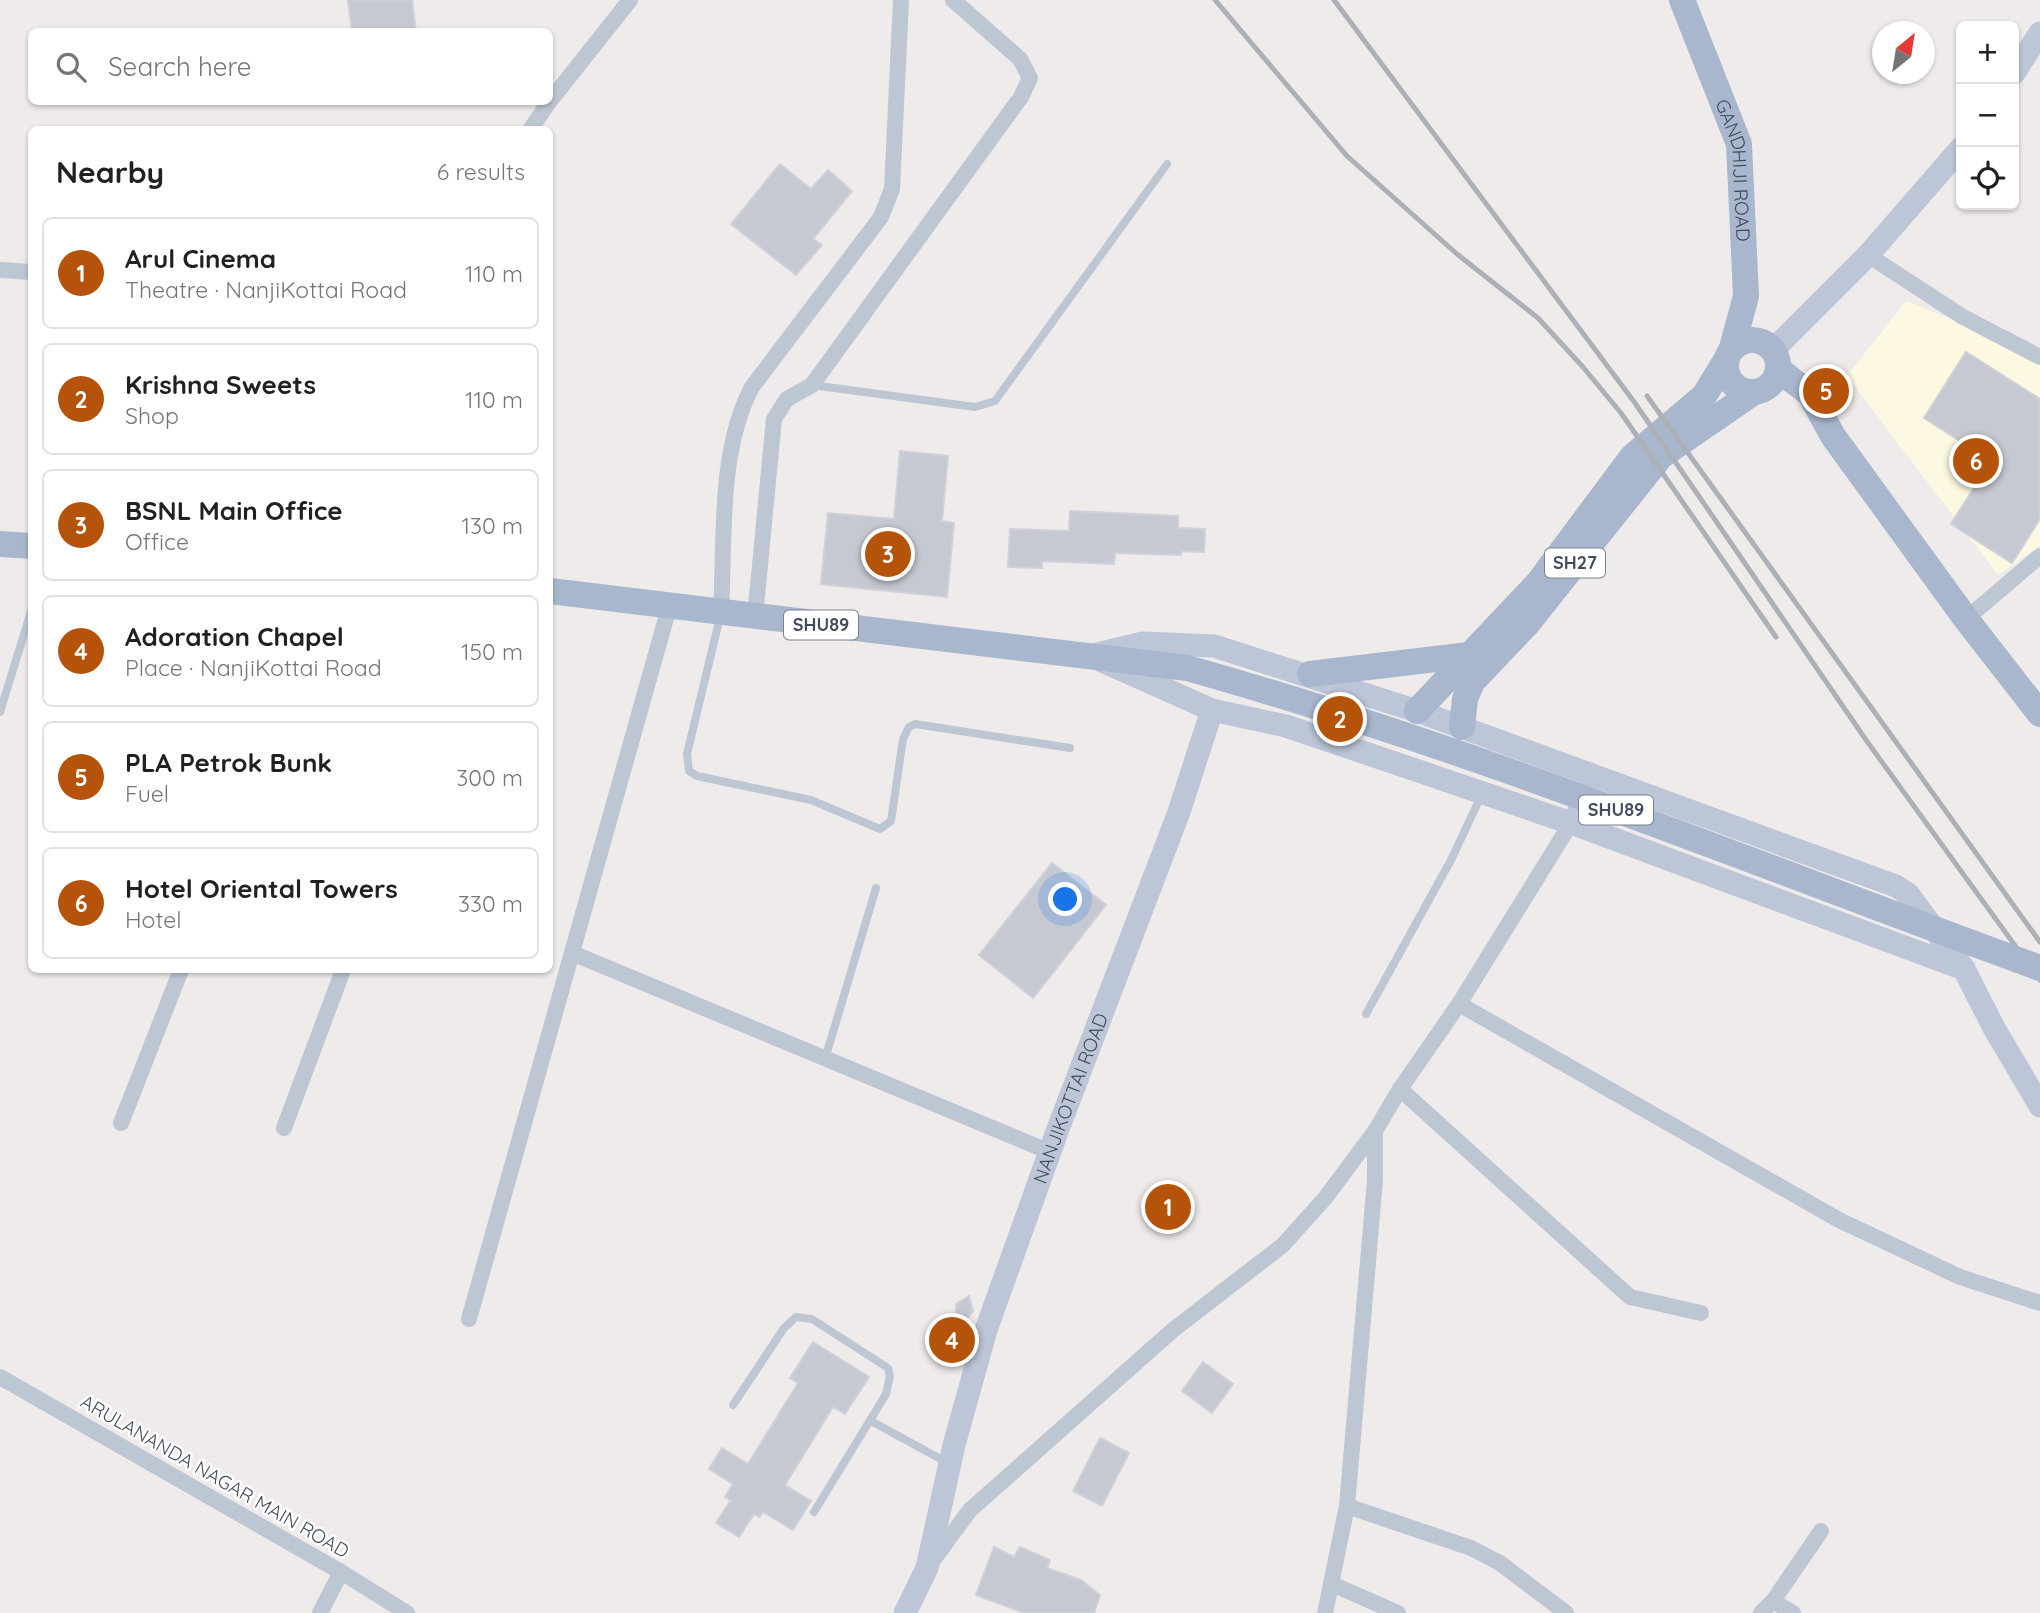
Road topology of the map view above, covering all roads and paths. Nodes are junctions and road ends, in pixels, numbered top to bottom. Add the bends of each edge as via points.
1 (630, 0) edge
2 (901, 0) edge
3 (953, 0) edge
4 (1682, 0) edge
5 (2040, 33) edge
6 (2019, 65) edge
7 (553, 96) edge
8 (546, 105) edge
9 (533, 126) edge
10 (1956, 154) edge
11 (1167, 164) dead end
12 (1746, 254) junction
13 (1868, 255) junction
14 (0, 270) edge
15 (28, 272) edge
16 (1729, 354) junction
17 (2040, 357) edge
18 (1767, 368) junction
19 (812, 385) junction
20 (0, 544) edge
21 (28, 546) edge
22 (2040, 556) edge
23 (553, 591) edge
24 (670, 604) junction
25 (721, 611) junction
26 (755, 617) junction
27 (1966, 619) junction
28 (28, 621) edge
29 (1469, 654) junction
30 (1092, 656) junction
31 (1310, 674) junction
32 (1212, 710) junction
33 (1417, 711) junction
34 (0, 712) edge
35 (2040, 714) edge
36 (1462, 727) junction
37 (1070, 748) dead end
38 (1589, 773) junction
39 (1483, 794) junction
40 (1571, 823) junction
41 (876, 888) dead end
42 (572, 953) junction
43 (2040, 968) edge
44 (1964, 969) junction
45 (180, 973) edge
46 (342, 973) edge
47 (1459, 1004) junction
48 (1366, 1014) dead end
49 (825, 1059) junction
50 (1400, 1089) junction
51 (2040, 1106) edge
52 (121, 1123) dead end
53 (284, 1128) dead end
54 (1375, 1131) junction
55 (1050, 1152) junction
56 (2040, 1303) edge
57 (1701, 1313) dead end
58 (468, 1320) dead end
59 (0, 1377) edge
60 (733, 1405) dead end
61 (871, 1421) junction
62 (950, 1464) junction
63 (1347, 1506) junction
64 (814, 1512) dead end
65 (1821, 1531) dead end
66 (927, 1568) junction
67 (341, 1572) junction
68 (1332, 1584) junction
69 (1767, 1607) edge
70 (320, 1613) edge
71 (407, 1613) edge
72 (905, 1613) edge
73 (1325, 1613) edge
74 (1398, 1613) edge
75 (1566, 1613) edge
76 (1793, 1613) edge

1 - 7 street
2 - 25 street via 892,189 881,217 752,387 740,410 730,442
3 - 19 street via 1020,59 1030,78 1021,97
4 - 12 main road, GANDHIJI ROAD / SH27 via 1739,144
5 - 6 street
8 - 9 street
10 - 13 street
11 - 19 lane via 995,401 975,407
12 - 16 main road, GANDHIJI ROAD / SH27 via 1746,296
12 - 18 main road, SH27
13 - 17 street via 1963,317
13 - 18 street
14 - 15 street
16 - 18 main road via 1753,339
16 - 18 main road via 1727,373 1741,390
16 - 29 main road, SH27 via 1704,397 1632,457 1538,583
18 - 27 main road via 1810,394 1833,436
18 - 36 main road, SH27 via 1661,456 1528,623 1472,682
19 - 26 street via 787,399 774,419
20 - 21 main road
22 - 27 street
23 - 24 main road, SHU89
24 - 25 main road, SHU89
24 - 42 street
25 - 26 main road, SHU89
25 - 37 lane via 687,754 689,771 697,776 811,800 880,829 891,821 905,732 915,724
26 - 30 main road, SHU89
27 - 35 main road
28 - 34 lane
29 - 31 main road
29 - 33 main road, SH27
30 - 31 street via 1143,643 1213,646
30 - 32 street
30 - 43 main road, SHU89, bridge via 1187,668 1270,691 1525,776
31 - 33 street
32 - 39 street via 1286,726
32 - 55 street, NANJIKOTTAI ROAD via 1179,812
33 - 36 street
36 - 38 street
38 - 40 street
38 - 44 street via 1896,886 1908,894
39 - 40 street
39 - 48 lane
40 - 44 street
40 - 47 street
41 - 49 lane
42 - 49 street
42 - 58 street
44 - 51 street
45 - 52 street
46 - 53 street
47 - 50 street
47 - 56 street via 1839,1220 1960,1278
49 - 55 street
50 - 54 street
50 - 57 street via 1630,1297
54 - 63 street via 1375,1180
54 - 66 street via 1283,1245 1173,1330 981,1501
55 - 62 street, NANJIKOTTAI ROAD via 986,1330
59 - 67 street, ARULANANDA NAGAR MAIN ROAD
60 - 61 lane via 790,1320 804,1317 819,1322 888,1368 886,1394
61 - 62 lane
61 - 64 lane
62 - 66 street, NANJIKOTTAI ROAD
63 - 68 street
63 - 75 street via 1471,1548 1500,1563
65 - 69 street
66 - 72 street, NANJIKOTTAI ROAD
67 - 70 street
67 - 71 street, ARULANANDA NAGAR MAIN ROAD
68 - 73 street
68 - 74 street
69 - 76 street

